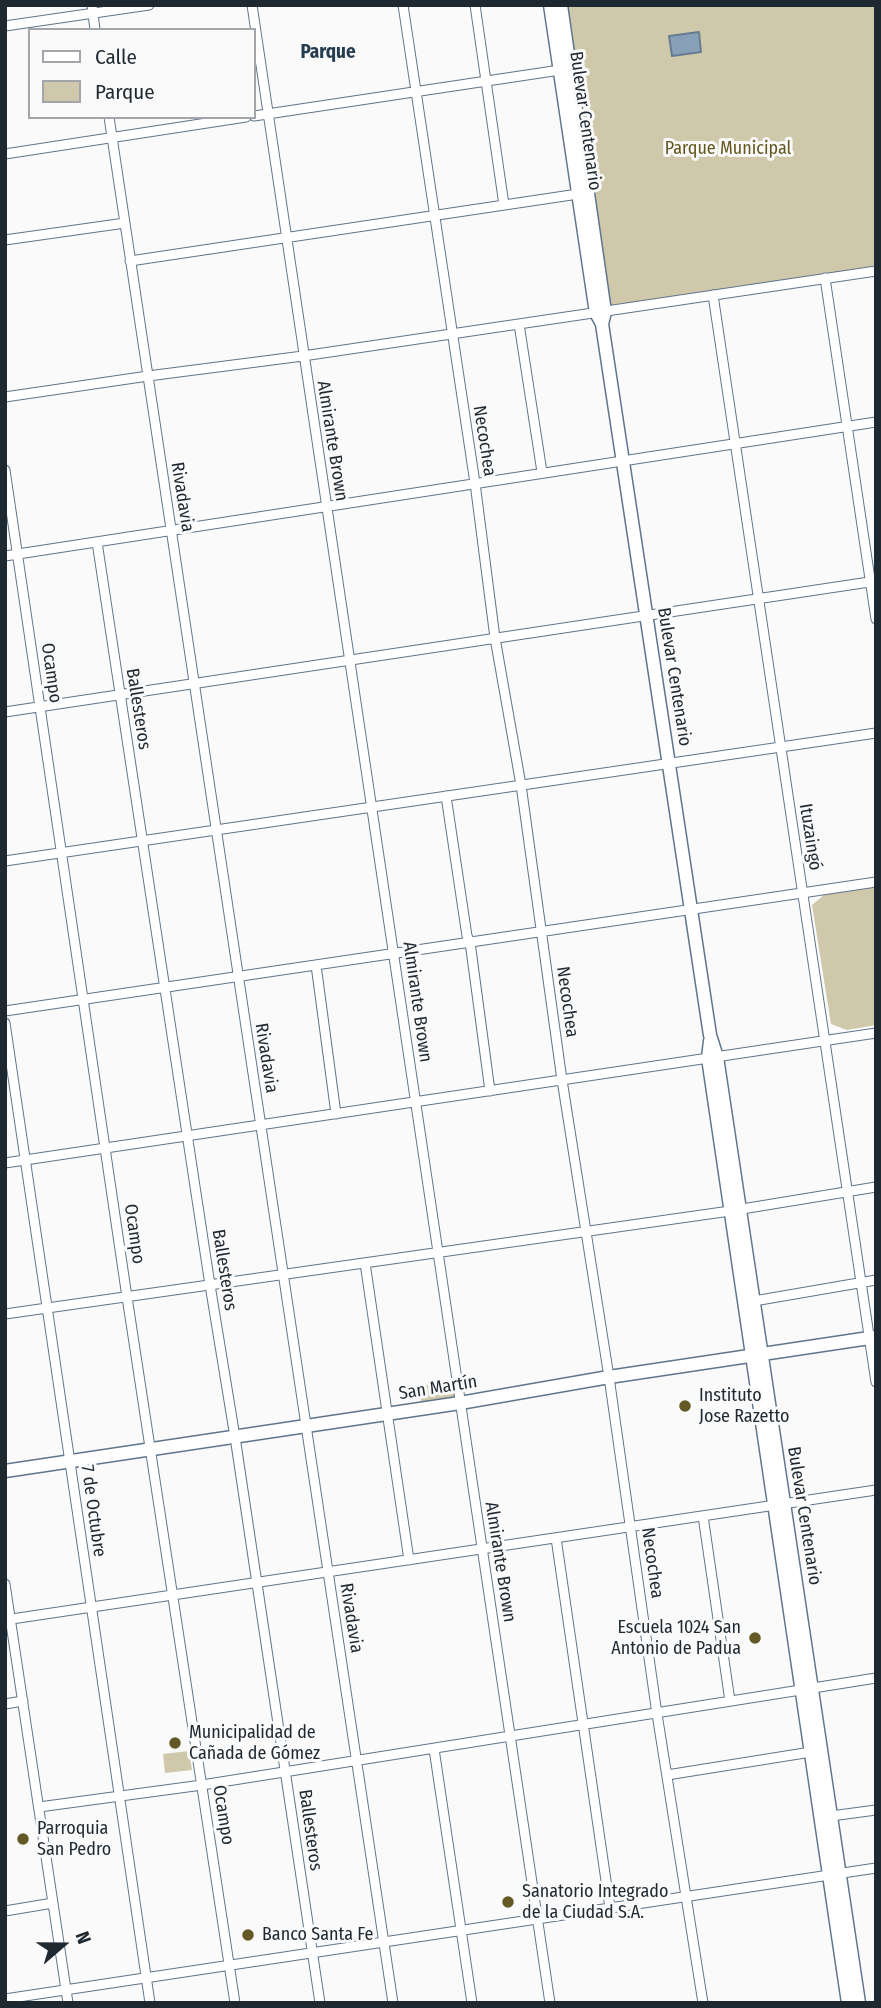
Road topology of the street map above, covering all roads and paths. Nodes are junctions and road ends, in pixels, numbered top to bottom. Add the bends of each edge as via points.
1 (149, 5) edge
2 (252, 5) edge
3 (403, 5) edge
4 (475, 5) edge
5 (550, 5) edge
6 (561, 5) edge
7 (92, 9) edge
8 (5, 26) edge
9 (95, 28) edge
10 (255, 28) edge
11 (256, 32) edge
12 (560, 70) junction
13 (486, 81) junction
14 (416, 92) junction
15 (268, 114) junction
16 (256, 116) edge
17 (108, 119) edge
18 (233, 119) edge
19 (112, 138) junction
20 (5, 154) edge
21 (578, 194) junction
22 (504, 205) junction
23 (434, 215) junction
24 (125, 223) junction
25 (286, 237) junction
26 (5, 240) edge
27 (130, 261) junction
28 (876, 271) edge
29 (825, 278) junction
30 (713, 295) junction
31 (601, 316) junction
32 (519, 324) junction
33 (451, 334) junction
34 (303, 356) junction
35 (148, 376) junction
36 (5, 397) edge
37 (876, 422) edge
38 (847, 426) junction
39 (735, 443) junction
40 (623, 460) junction
41 (5, 470) edge
42 (542, 472) junction
43 (475, 483) junction
44 (327, 506) junction
45 (171, 530) junction
46 (97, 542) junction
47 (18, 554) junction
48 (5, 556) edge
49 (873, 581) edge
50 (758, 599) junction
51 (647, 616) junction
52 (876, 619) edge
53 (495, 638) junction
54 (350, 660) junction
55 (194, 684) junction
56 (120, 695) junction
57 (40, 707) junction
58 (5, 712) edge
59 (876, 733) edge
60 (780, 747) junction
61 (669, 763) junction
62 (521, 785) junction
63 (446, 796) junction
64 (372, 807) junction
65 (216, 830) junction
66 (142, 841) junction
67 (63, 852) junction
68 (5, 861) edge
69 (876, 882) edge
70 (802, 893) junction
71 (691, 909) junction
72 (541, 932) junction
73 (470, 942) junction
74 (393, 954) junction
75 (316, 965) junction
76 (238, 976) junction
77 (164, 988) junction
78 (83, 1000) junction
79 (5, 1011) edge
80 (5, 1023) edge
81 (876, 1033) edge
82 (824, 1041) junction
83 (713, 1058) junction
84 (562, 1080) junction
85 (490, 1091) junction
86 (415, 1102) junction
87 (336, 1114) junction
88 (261, 1125) junction
89 (187, 1136) junction
90 (105, 1148) junction
91 (26, 1160) junction
92 (5, 1163) edge
93 (876, 1187) edge
94 (847, 1193) junction
95 (735, 1210) junction
96 (586, 1231) junction
97 (438, 1253) junction
98 (365, 1263) junction
99 (283, 1275) junction
100 (876, 1280) edge
101 (861, 1282) junction
102 (210, 1285) junction
103 (127, 1297) junction
104 (754, 1301) junction
105 (47, 1308) junction
106 (5, 1314) edge
107 (872, 1338) edge
108 (757, 1355) junction
109 (609, 1377) junction
110 (876, 1382) edge
111 (460, 1403) junction
112 (387, 1414) junction
113 (306, 1426) junction
114 (235, 1437) junction
115 (151, 1449) junction
116 (70, 1461) junction
117 (5, 1471) edge
118 (876, 1490) edge
119 (779, 1505) junction
120 (704, 1516) junction
121 (631, 1527) junction
122 (556, 1538) junction
123 (482, 1549) junction
124 (409, 1560) junction
125 (328, 1572) junction
126 (257, 1582) junction
127 (5, 1584) edge
128 (174, 1595) junction
129 (92, 1607) junction
130 (8, 1619) edge
131 (876, 1678) edge
132 (807, 1689) junction
133 (23, 1701) junction
134 (730, 1701) junction
135 (5, 1704) edge
136 (657, 1714) junction
137 (582, 1726) junction
138 (510, 1737) junction
139 (434, 1749) junction
140 (811, 1752) junction
141 (357, 1761) junction
142 (285, 1772) junction
143 (667, 1775) junction
144 (202, 1785) junction
145 (119, 1796) junction
146 (39, 1807) junction
147 (876, 1811) edge
148 (831, 1816) junction
149 (876, 1868) edge
150 (835, 1874) junction
151 (687, 1897) junction
152 (53, 1903) junction
153 (610, 1908) junction
154 (5, 1911) edge
155 (538, 1919) junction
156 (461, 1931) junction
157 (384, 1942) junction
158 (312, 1953) junction
159 (230, 1965) junction
160 (146, 1978) junction
161 (66, 1990) junction
162 (5, 1999) edge
163 (68, 2003) edge
164 (150, 2003) edge
165 (235, 2003) edge
166 (320, 2003) edge
167 (393, 2003) edge
168 (472, 2003) edge
169 (550, 2003) edge
170 (703, 2003) edge
171 (848, 2003) edge
172 (859, 2003) edge

1 - 7 street
2 - 10 street, Almirante Brown
3 - 14 street, Necochea
4 - 13 street
5 - 12 main road, Bulevar Centenario
6 - 31 main road, Bulevar Centenario
7 - 8 street
7 - 9 street
11 - 15 street, Almirante Brown
12 - 13 street
12 - 21 main road, Bulevar Centenario
13 - 14 street
13 - 22 street
14 - 15 street
14 - 23 street, Necochea
15 - 16 street
15 - 25 street, Almirante Brown
17 - 19 street, Rivadavia
18 - 19 street
19 - 20 street
19 - 24 street, Rivadavia
21 - 22 street
21 - 31 main road, Bulevar Centenario
22 - 23 street
23 - 25 street
23 - 33 street, Necochea
24 - 26 street
24 - 27 street, Rivadavia
25 - 27 street
25 - 34 street, Almirante Brown
27 - 35 street, Rivadavia
28 - 29 street
29 - 30 street
29 - 38 street
30 - 31 street
30 - 39 street, Ituzaingó
31 - 32 street
31 - 40 main road, Bulevar Centenario
32 - 33 street
32 - 42 street
33 - 34 street
33 - 43 street, Necochea
34 - 35 street
34 - 44 street, Almirante Brown
35 - 36 street
35 - 45 street, Rivadavia
37 - 38 street
38 - 39 street
38 - 49 street
39 - 40 street
39 - 50 street, Ituzaingó
40 - 42 street
40 - 51 main road, Bulevar Centenario
41 - 47 street, Ocampo
42 - 43 street
43 - 44 street
43 - 53 street, Necochea
44 - 45 street
44 - 54 street, Almirante Brown
45 - 46 street
45 - 55 street, Rivadavia
46 - 47 street
46 - 56 street, Ballesteros
47 - 48 street
47 - 57 street, Ocampo
49 - 50 street
49 - 52 street
50 - 51 street
50 - 60 street, Ituzaingó
51 - 53 street
51 - 61 main road, Bulevar Centenario
53 - 54 street
53 - 62 street, Necochea
54 - 55 street
54 - 64 street, Almirante Brown
55 - 56 street
55 - 65 street, Rivadavia
56 - 57 street
56 - 66 street, Ballesteros
57 - 58 street
57 - 67 street, Ocampo
59 - 60 street
60 - 61 street
60 - 70 street, Ituzaingó
61 - 62 street
61 - 71 main road, Bulevar Centenario
62 - 63 street
62 - 72 street, Necochea
63 - 64 street
63 - 73 street
64 - 65 street
64 - 74 street, Almirante Brown
65 - 66 street
65 - 76 street, Rivadavia
66 - 67 street
66 - 77 street, Ballesteros
67 - 68 street
67 - 78 street, Ocampo
69 - 70 street
70 - 71 street
70 - 82 street, Ituzaingó
71 - 72 street
71 - 83 main road, Bulevar Centenario
72 - 73 street
72 - 84 street, Necochea
73 - 74 street
73 - 85 street
74 - 75 street
74 - 86 street, Almirante Brown
75 - 76 street
75 - 87 street
76 - 77 street
76 - 88 street, Rivadavia
77 - 78 street
77 - 89 street, Ballesteros
78 - 79 street
78 - 90 street, Ocampo
80 - 91 street, 7 de Octubre
81 - 82 street
82 - 83 street
82 - 94 street, Ituzaingó
83 - 84 street
83 - 95 main road, Bulevar Centenario
84 - 85 street
84 - 96 street, Necochea
85 - 86 street
86 - 87 street
86 - 97 street, Almirante Brown
87 - 88 street
88 - 89 street
88 - 99 street, Rivadavia
89 - 90 street
89 - 102 street, Ballesteros
90 - 91 street
90 - 103 street, Ocampo
91 - 92 street
91 - 105 street, 7 de Octubre
93 - 94 street
94 - 95 street
94 - 101 street, Ituzaingó
95 - 96 street
95 - 104 main road, Bulevar Centenario
95 - 108 main road, Bulevar Centenario
96 - 97 street
96 - 109 street, Necochea
97 - 98 street
97 - 111 street, Almirante Brown
98 - 99 street
98 - 112 street
99 - 102 street
99 - 113 street, Rivadavia
100 - 101 street
101 - 104 street
101 - 107 street, Ituzaingó
102 - 103 street
102 - 114 street, Ballesteros
103 - 105 street
103 - 115 street, Ocampo
104 - 108 main road, Bulevar Centenario
105 - 106 street
105 - 116 street, 7 de Octubre
107 - 108 main road, San Martín
107 - 110 street, Ituzaingó
108 - 109 main road, San Martín
108 - 119 main road, Bulevar Centenario
109 - 111 main road, San Martín
109 - 121 street, Necochea
111 - 112 main road, San Martín
111 - 123 street, Almirante Brown
112 - 113 main road, San Martín
112 - 124 street
113 - 114 main road, San Martín
113 - 125 street, Rivadavia
114 - 115 main road, San Martín
114 - 126 street, Ballesteros
115 - 116 main road, San Martín
115 - 128 street, Ocampo
116 - 117 main road, San Martín
116 - 129 street, 7 de Octubre
118 - 119 street
119 - 120 street
119 - 132 main road, Bulevar Centenario
120 - 121 street
120 - 134 street
121 - 122 street
121 - 136 street, Necochea
122 - 123 street
122 - 137 street
123 - 124 street
123 - 138 street, Almirante Brown
124 - 125 street
125 - 126 street
125 - 141 street, Rivadavia
126 - 128 street
126 - 142 street, Ballesteros
127 - 130 street
128 - 129 street
128 - 144 street, Ocampo
129 - 130 street
129 - 145 street, 7 de Octubre
130 - 133 street
131 - 132 street
132 - 134 street
132 - 140 main road, Bulevar Centenario
132 - 148 main road, Bulevar Centenario
133 - 135 street
133 - 146 street
134 - 136 street
136 - 137 street
136 - 143 street, Necochea
137 - 138 street
137 - 153 street
138 - 139 street
138 - 155 street, Almirante Brown
139 - 141 street
139 - 156 street
140 - 143 street
140 - 150 main road, Bulevar Centenario
141 - 142 street
141 - 157 street, Rivadavia
142 - 144 street
142 - 158 street, Ballesteros
143 - 151 street, Necochea
144 - 145 street
144 - 159 street, Ocampo
145 - 146 street
145 - 160 street, 7 de Octubre
146 - 152 street
147 - 148 street
148 - 150 main road, Bulevar Centenario
149 - 150 street
150 - 151 street
150 - 171 main road, Bulevar Centenario
150 - 172 main road, Bulevar Centenario
151 - 153 street
151 - 170 street, Necochea
152 - 154 street
152 - 161 street
153 - 155 street
155 - 156 street
155 - 169 street, Almirante Brown
156 - 157 street
156 - 168 street
157 - 158 street
157 - 167 street, Rivadavia
158 - 159 street
158 - 166 street, Ballesteros
159 - 160 street
159 - 165 street, Ocampo
160 - 161 street
160 - 164 street, 7 de Octubre
161 - 162 street
161 - 163 street

